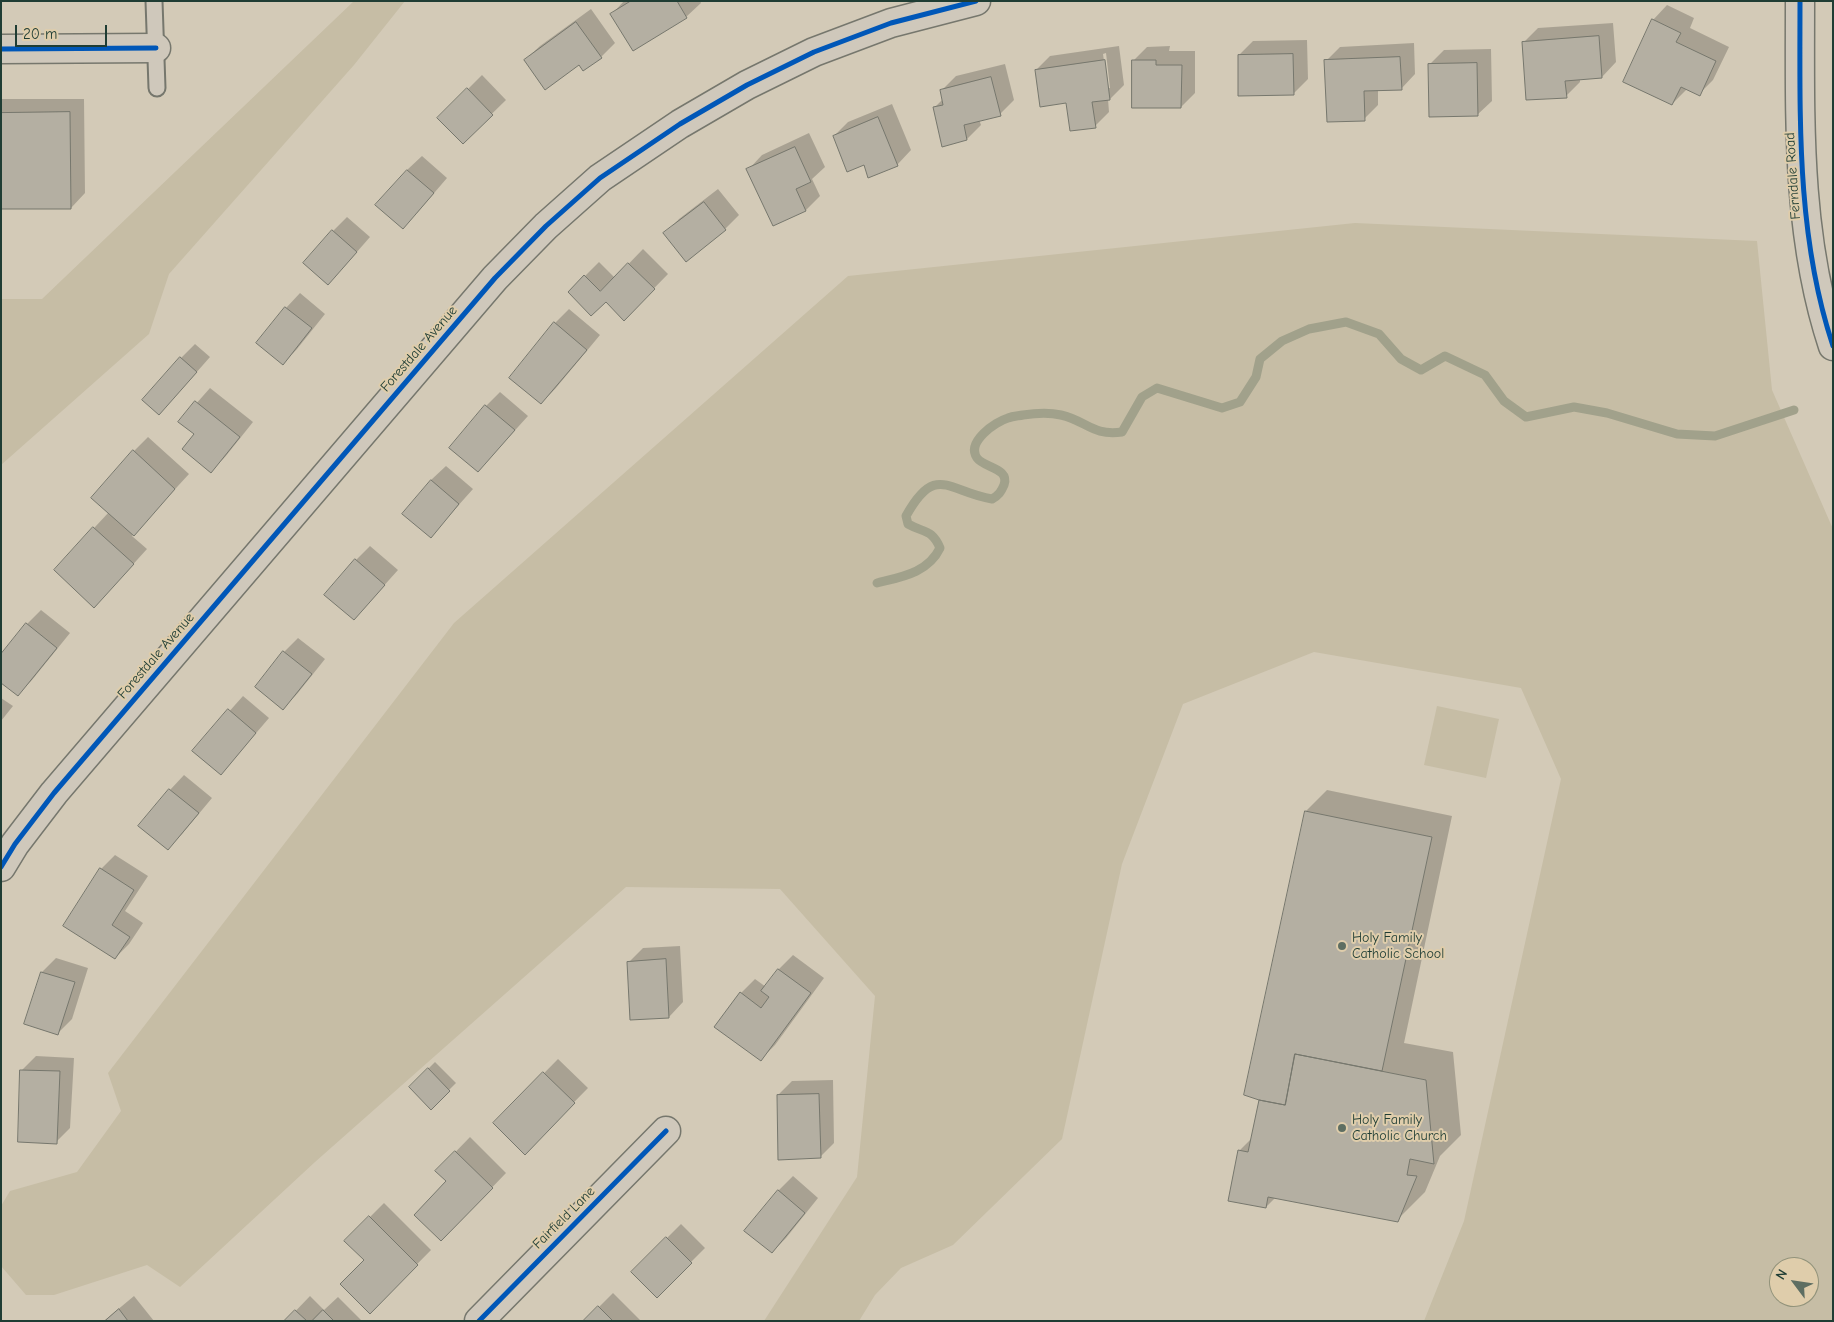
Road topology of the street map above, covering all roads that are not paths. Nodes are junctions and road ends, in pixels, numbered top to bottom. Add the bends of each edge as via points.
1 (154, 1) edge
2 (976, 1) edge
3 (1800, 1) edge
4 (156, 48) junction
5 (1, 49) edge
6 (157, 88) dead end
7 (1833, 346) edge
8 (1, 868) edge
9 (666, 1131) dead end
10 (479, 1321) edge

1 - 4 lane
2 - 8 street, Forestdale Avenue via 891,23 814,52 747,85 680,124 593,184 546,226 488,286 54,793
3 - 7 street, Ferndale Road via 1804,202 1812,259
4 - 5 street
4 - 6 lane
9 - 10 street, Fairfield Lane

